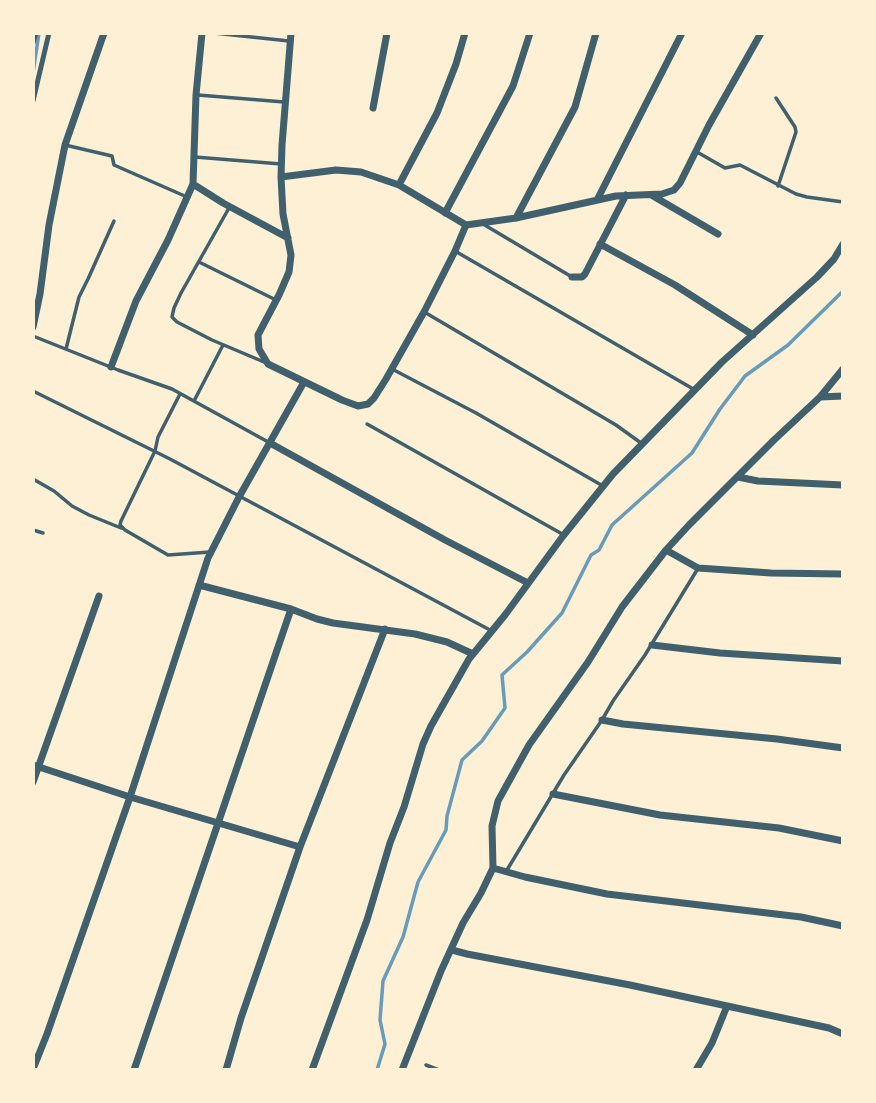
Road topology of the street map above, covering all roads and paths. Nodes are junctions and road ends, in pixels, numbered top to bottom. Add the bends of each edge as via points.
1 (36, 33) edge
2 (49, 33) edge
3 (104, 33) edge
4 (202, 33) edge
5 (214, 33) edge
6 (387, 33) edge
7 (465, 33) edge
8 (530, 33) edge
9 (596, 33) edge
10 (682, 33) edge
11 (761, 33) edge
12 (291, 37) edge
13 (33, 43) edge
14 (196, 94) junction
15 (776, 98) dead end
16 (33, 102) edge
17 (285, 102) junction
18 (373, 108) dead end
19 (65, 145) junction
20 (696, 151) junction
21 (193, 157) junction
22 (281, 164) junction
23 (281, 177) junction
24 (401, 181) dead end
25 (194, 184) junction
26 (778, 186) junction
27 (626, 195) junction
28 (652, 195) junction
29 (188, 197) junction
30 (597, 200) junction
31 (843, 202) edge
32 (230, 206) junction
33 (445, 213) junction
34 (516, 218) junction
35 (114, 221) dead end
36 (481, 223) junction
37 (466, 225) junction
38 (718, 234) dead end
39 (288, 238) junction
40 (600, 244) junction
41 (843, 244) edge
42 (455, 251) junction
43 (200, 262) junction
44 (572, 277) joint
45 (276, 301) junction
46 (424, 312) junction
47 (33, 327) edge
48 (33, 335) edge
49 (753, 335) junction
50 (223, 345) junction
51 (66, 349) junction
52 (268, 364) junction
53 (111, 367) junction
54 (392, 369) junction
55 (843, 369) edge
56 (304, 382) junction
57 (695, 390) junction
58 (33, 391) edge
59 (180, 394) junction
60 (843, 396) edge
61 (820, 397) junction
62 (194, 401) junction
63 (367, 424) dead end
64 (270, 443) junction
65 (642, 443) junction
66 (155, 451) junction
67 (738, 477) junction
68 (33, 480) edge
69 (843, 485) edge
70 (603, 486) junction
71 (239, 497) junction
72 (121, 528) junction
73 (33, 530) edge
74 (43, 533) dead end
75 (564, 535) junction
76 (666, 550) junction
77 (210, 552) junction
78 (698, 568) junction
79 (843, 575) edge
80 (527, 583) junction
81 (199, 585) junction
82 (99, 596) dead end
83 (291, 609) junction
84 (385, 629) junction
85 (492, 631) junction
86 (652, 645) junction
87 (473, 654) junction
88 (843, 661) edge
89 (602, 720) junction
90 (843, 748) edge
91 (36, 766) edge
92 (33, 782) edge
93 (552, 794) junction
94 (130, 797) junction
95 (218, 824) junction
96 (843, 841) edge
97 (300, 847) junction
98 (493, 868) junction
99 (506, 872) junction
100 (843, 926) edge
101 (452, 950) junction
102 (727, 1006) junction
103 (843, 1034) edge
104 (426, 1065) dead end
105 (33, 1069) edge
106 (134, 1070) edge
107 (226, 1070) edge
108 (312, 1070) edge
109 (402, 1070) edge
110 (439, 1070) edge
111 (696, 1070) edge

1 - 13 street
2 - 16 street
3 - 19 street
4 - 14 street
5 - 12 lane
6 - 18 street
7 - 24 street via 437,113
8 - 33 street via 506,100
9 - 34 street via 575,107
10 - 30 street
11 - 20 street
12 - 17 street
14 - 17 lane
14 - 21 street
15 - 26 lane via 796,132
17 - 22 street
19 - 29 lane via 111,156 114,165
19 - 47 street
20 - 26 lane via 725,168 740,165
20 - 28 street via 674,190
21 - 22 lane
21 - 25 street
22 - 23 street
23 - 33 street via 336,170 361,172 399,186
23 - 39 street
25 - 29 street
25 - 32 street
26 - 31 lane via 807,197
27 - 28 street
27 - 30 street
27 - 40 street
28 - 38 street
29 - 53 street via 136,301
30 - 34 street
32 - 39 street
32 - 43 lane
33 - 37 street
34 - 36 street
35 - 51 lane via 79,296
36 - 37 street
36 - 44 lane
37 - 42 street
39 - 45 street via 289,272
40 - 44 street via 585,274
40 - 49 street
41 - 49 street via 817,277
42 - 46 street
42 - 57 lane
43 - 45 lane
43 - 50 lane via 172,317
45 - 52 street via 258,335
46 - 54 street
46 - 65 lane
48 - 51 lane
49 - 57 street
50 - 52 lane
50 - 62 lane
51 - 53 lane
52 - 56 street
53 - 59 lane
54 - 56 street via 374,398 363,405
54 - 70 lane
55 - 61 street
56 - 64 street
57 - 65 street
58 - 66 lane
59 - 62 lane
59 - 66 lane
60 - 61 street
61 - 67 street
62 - 64 lane
63 - 75 lane
64 - 71 street
64 - 80 street
65 - 70 street
66 - 71 lane
66 - 72 lane
67 - 69 street
67 - 76 street
68 - 72 lane via 72,506
70 - 75 street
71 - 77 street
71 - 85 lane
72 - 77 lane via 168,555
73 - 74 lane
75 - 80 street
76 - 78 street
76 - 98 street via 622,607 508,781 492,826
77 - 81 street
78 - 79 street
78 - 86 lane
80 - 85 street
81 - 83 street
81 - 94 street
82 - 91 street
83 - 84 street via 333,623
83 - 95 street
84 - 87 street via 447,642
84 - 97 street
85 - 87 street
86 - 88 street
86 - 89 lane
87 - 108 street via 423,744 361,938
89 - 90 street
89 - 93 lane
91 - 92 street
91 - 94 street
93 - 96 street via 660,816 769,827
93 - 99 lane
94 - 95 street
94 - 105 street
95 - 97 street
95 - 106 street
97 - 107 street
98 - 99 street
98 - 101 street
99 - 100 street via 607,894
101 - 102 street
101 - 109 street
102 - 103 street
102 - 111 street
104 - 110 lane

